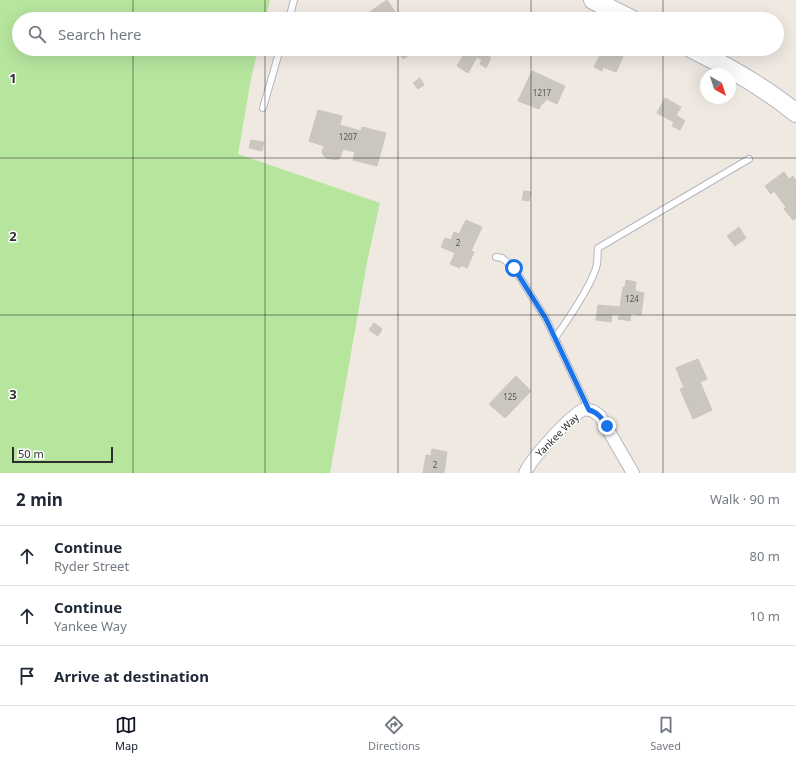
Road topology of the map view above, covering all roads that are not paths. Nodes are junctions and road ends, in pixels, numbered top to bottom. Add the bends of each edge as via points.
1 (294, 0) edge
2 (593, 0) edge
3 (290, 12) edge
4 (617, 12) edge
5 (278, 56) edge
6 (705, 56) edge
7 (263, 108) dead end
8 (796, 113) edge
9 (749, 159) dead end
10 (496, 257) dead end
11 (556, 338) junction
12 (589, 410) junction
13 (525, 473) edge
14 (633, 473) edge

1 - 3 lane
2 - 4 main road
5 - 7 lane
6 - 8 main road via 766,90
9 - 11 lane via 598,248 594,275
10 - 11 lane via 502,258 514,268
11 - 12 lane
12 - 13 street, Yankee Way via 581,411 574,417 540,451
12 - 14 street, Yankee Way via 600,416

